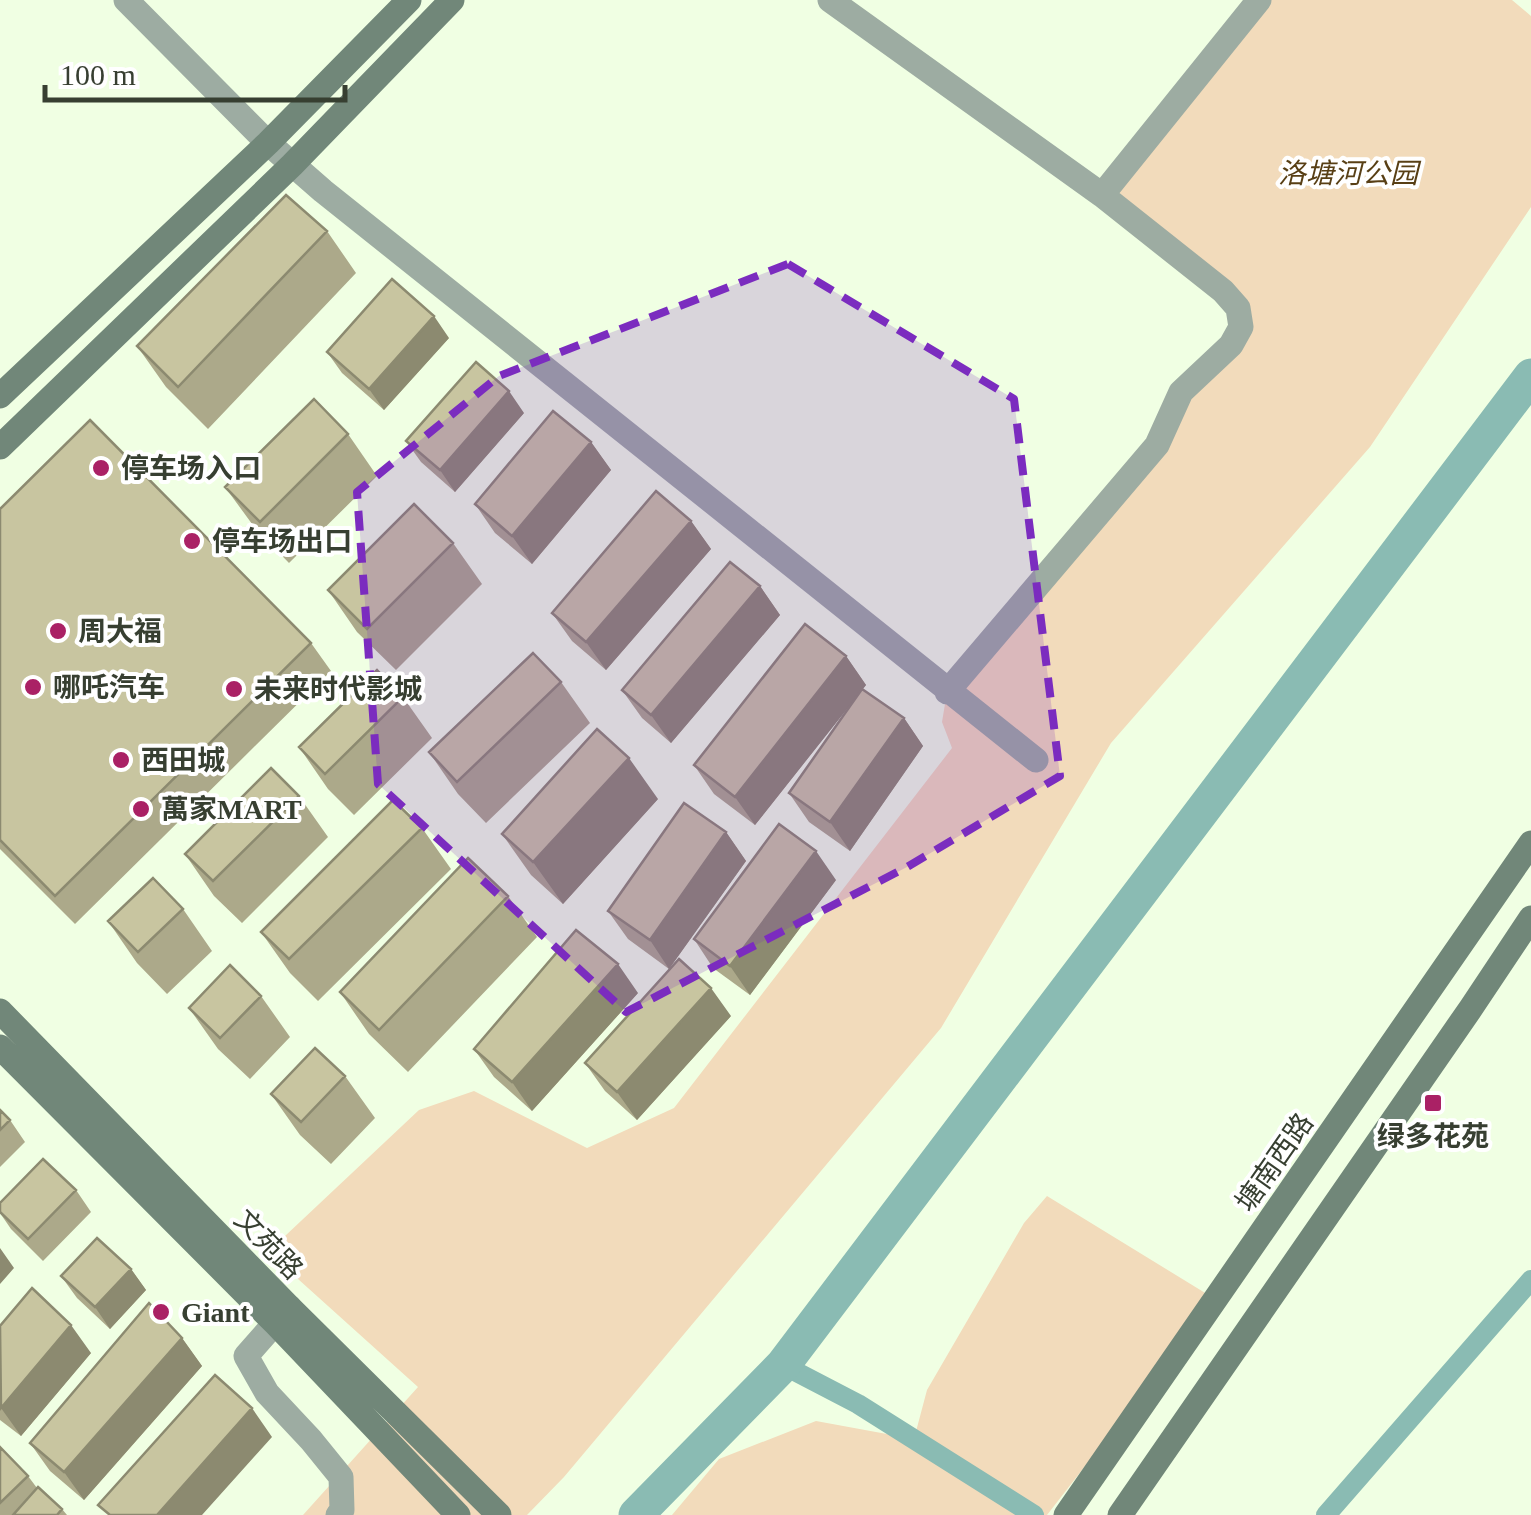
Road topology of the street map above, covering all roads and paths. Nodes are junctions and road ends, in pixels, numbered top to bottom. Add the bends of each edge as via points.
1 (126, 0) edge
2 (409, 0) edge
3 (452, 0) edge
4 (830, 0) edge
5 (1258, 0) edge
6 (268, 143) junction
7 (292, 165) junction
8 (1102, 196) junction
9 (0, 396) edge
10 (0, 447) edge
11 (948, 692) junction
12 (1036, 760) dead end
13 (1528, 853) edge
14 (1531, 918) edge
15 (0, 1011) edge
16 (0, 1047) edge
17 (282, 1315) junction
18 (490, 1506) edge
19 (338, 1515) edge
20 (458, 1515) edge
21 (1066, 1515) edge
22 (1120, 1515) edge

1 - 6 street
2 - 6 main road
3 - 7 main road
4 - 8 street
5 - 8 street
6 - 7 street
6 - 9 main road
7 - 10 main road
7 - 11 street
8 - 11 street via 1223,290 1238,308 1240,327 1182,392 1157,445
11 - 12 street
13 - 21 main road, 塘南西路
14 - 22 main road
15 - 17 main road, 文苑路
16 - 17 main road, 文苑路
17 - 18 main road, 文苑路
17 - 19 street via 246,1356 267,1393 342,1477
17 - 20 main road, 文苑路

